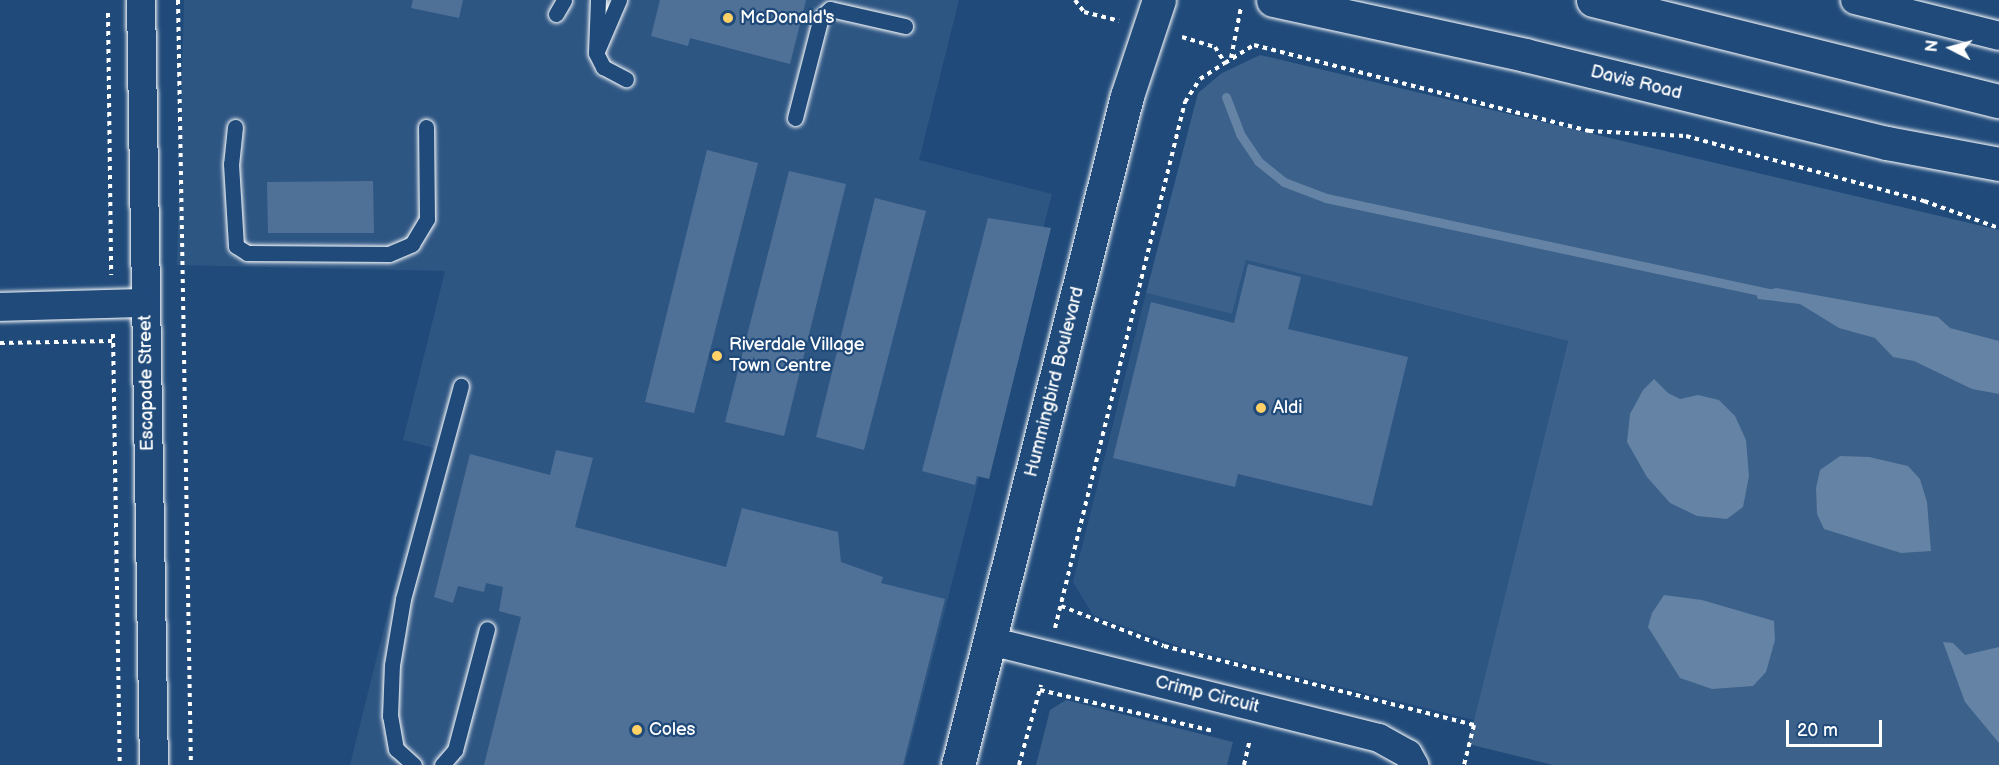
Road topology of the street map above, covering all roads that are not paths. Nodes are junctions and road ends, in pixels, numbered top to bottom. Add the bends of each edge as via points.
1 (141, 0) edge
2 (558, 0) edge
3 (564, 0) edge
4 (598, 0) edge
5 (619, 0) edge
6 (1273, 0) edge
7 (1593, 0) edge
8 (1855, 0) edge
9 (830, 4) edge
10 (1155, 14) edge
11 (905, 26) dead end
12 (1999, 36) edge
13 (596, 53) junction
14 (626, 79) dead end
15 (1999, 100) edge
16 (795, 118) dead end
17 (235, 127) dead end
18 (426, 127) dead end
19 (1999, 164) edge
20 (145, 303) junction
21 (0, 307) edge
22 (461, 386) dead end
23 (487, 629) dead end
24 (990, 641) junction
25 (154, 765) edge
26 (414, 765) edge
27 (442, 765) edge
28 (958, 765) edge
29 (1414, 765) edge

1 - 20 street, Escapade Street
2 - 3 lane via 556,14
4 - 13 lane via 594,17
5 - 13 lane
6 - 19 main road, Davis Road via 1525,55 1876,140
7 - 15 main road
8 - 12 street
9 - 11 lane
9 - 16 lane via 821,17
10 - 24 main road, Hummingbird Boulevard via 1127,96
13 - 14 lane via 603,67
17 - 18 lane via 231,164 236,246 247,253 389,254 412,244 427,219
20 - 21 street
20 - 25 street, Escapade Street
22 - 26 lane via 403,599 392,665 390,716 396,748
23 - 27 lane via 455,750
24 - 28 main road, Hummingbird Boulevard
24 - 29 street, Crimp Circuit via 1379,738 1408,754

